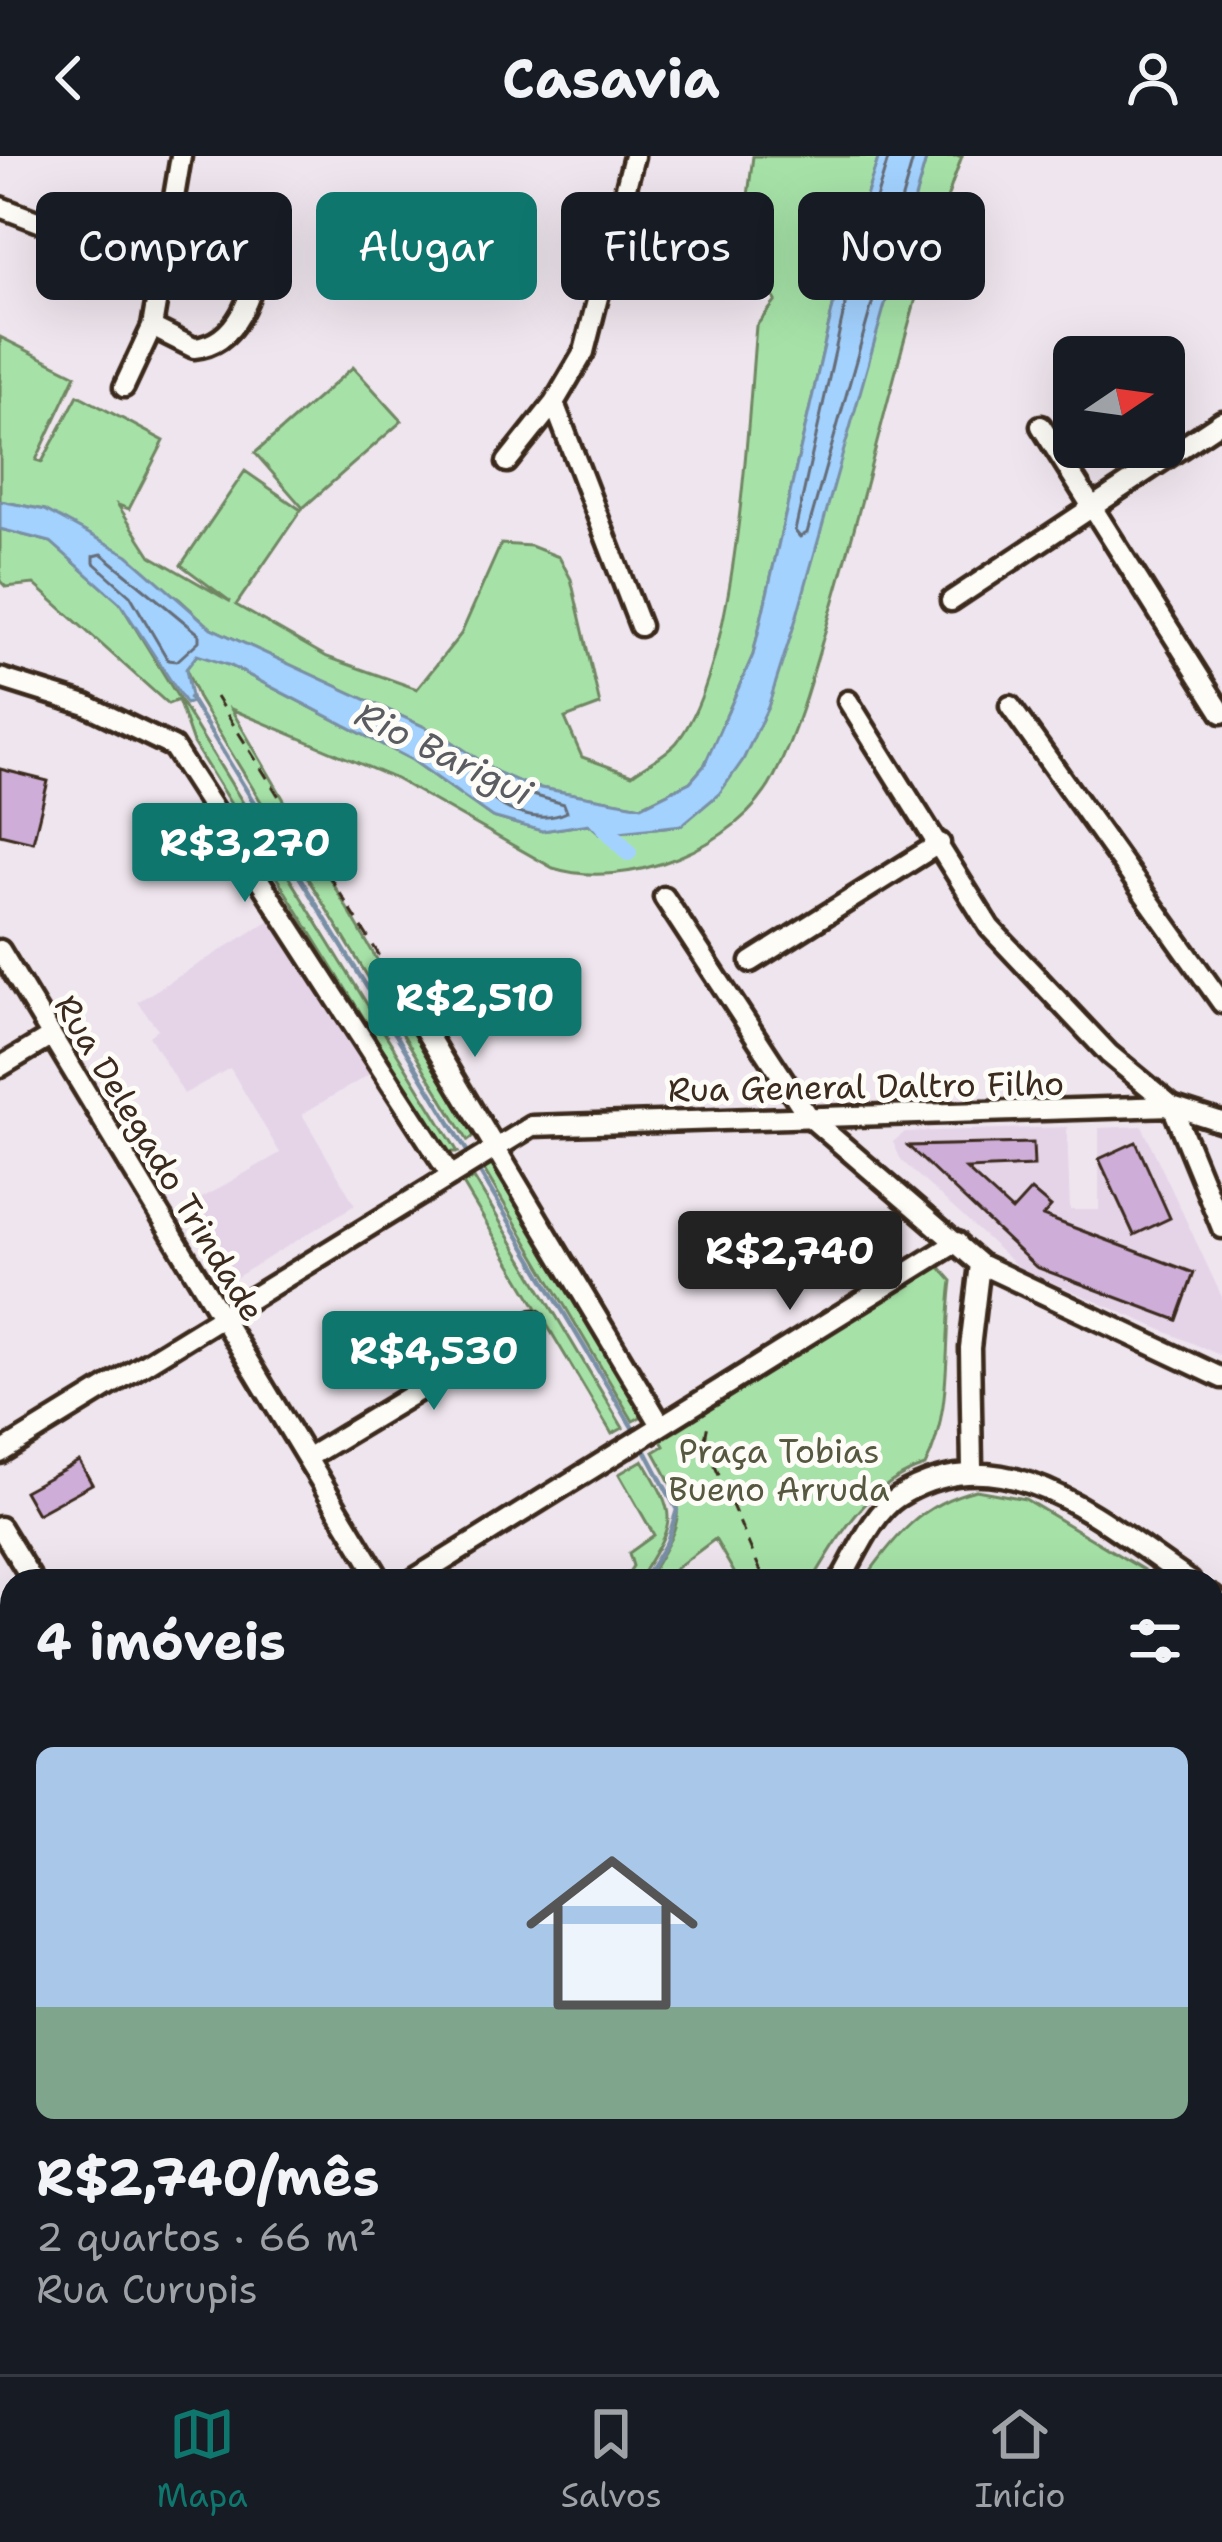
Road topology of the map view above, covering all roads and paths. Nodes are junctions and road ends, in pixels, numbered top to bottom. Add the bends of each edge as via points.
1 (181, 156) edge
2 (634, 156) edge
3 (175, 192) edge
4 (0, 207) edge
5 (36, 221) edge
6 (156, 300) edge
7 (249, 300) edge
8 (152, 327) junction
9 (124, 387) dead end
10 (554, 403) junction
11 (1222, 421) edge
12 (1041, 426) dead end
13 (507, 462) dead end
14 (1091, 505) junction
15 (950, 601) dead end
16 (640, 626) dead end
17 (0, 678) edge
18 (216, 697) dead end
19 (848, 701) dead end
20 (1010, 706) dead end
21 (1222, 713) edge
22 (940, 843) junction
23 (664, 897) dead end
24 (0, 950) edge
25 (751, 962) dead end
26 (405, 998) joint
27 (1222, 1003) edge
28 (50, 1036) junction
29 (0, 1067) edge
30 (1172, 1106) junction
31 (808, 1115) junction
32 (1222, 1122) edge
33 (491, 1152) junction
34 (459, 1172) junction
35 (1222, 1228) edge
36 (957, 1242) junction
37 (980, 1264) junction
38 (222, 1317) junction
39 (534, 1322) dead end
40 (1222, 1378) edge
41 (657, 1428) junction
42 (0, 1453) edge
43 (307, 1458) junction
44 (972, 1469) junction
45 (0, 1527) edge
46 (26, 1569) edge
47 (374, 1569) edge
48 (430, 1569) edge
49 (760, 1569) edge
50 (847, 1569) edge
51 (1172, 1569) edge

1 - 3 street
2 - 10 street via 594,326
4 - 5 street
6 - 8 street
7 - 8 street via 220,341 194,348
8 - 9 street
10 - 13 street
10 - 16 street
11 - 14 street
12 - 14 street
14 - 15 street
14 - 21 street
17 - 34 street via 86,705 173,747
18 - 26 path
19 - 22 street
20 - 27 street
22 - 25 street
22 - 30 street via 990,928 1109,1054
23 - 31 street
24 - 28 street, Rua Delegado Trindade
26 - 33 street
28 - 29 street
28 - 38 street, Rua Delegado Trindade
30 - 31 street, Rua General Daltro Filho
30 - 32 street, Rua General Daltro Filho
30 - 35 street
31 - 33 street, Rua General Daltro Filho via 532,1126
31 - 36 street
33 - 34 street, Rua General Daltro Filho
33 - 41 street
34 - 38 street, Rua General Daltro Filho
36 - 37 street
36 - 41 street
37 - 40 street
37 - 44 street via 970,1348
38 - 42 street, Rua General Daltro Filho
38 - 43 street, Rua Delegado Trindade
39 - 43 street
41 - 48 street
41 - 49 path via 678,1426 704,1441
43 - 47 street, Rua Delegado Trindade
44 - 50 street via 898,1497
44 - 51 street via 1054,1491
45 - 46 street

